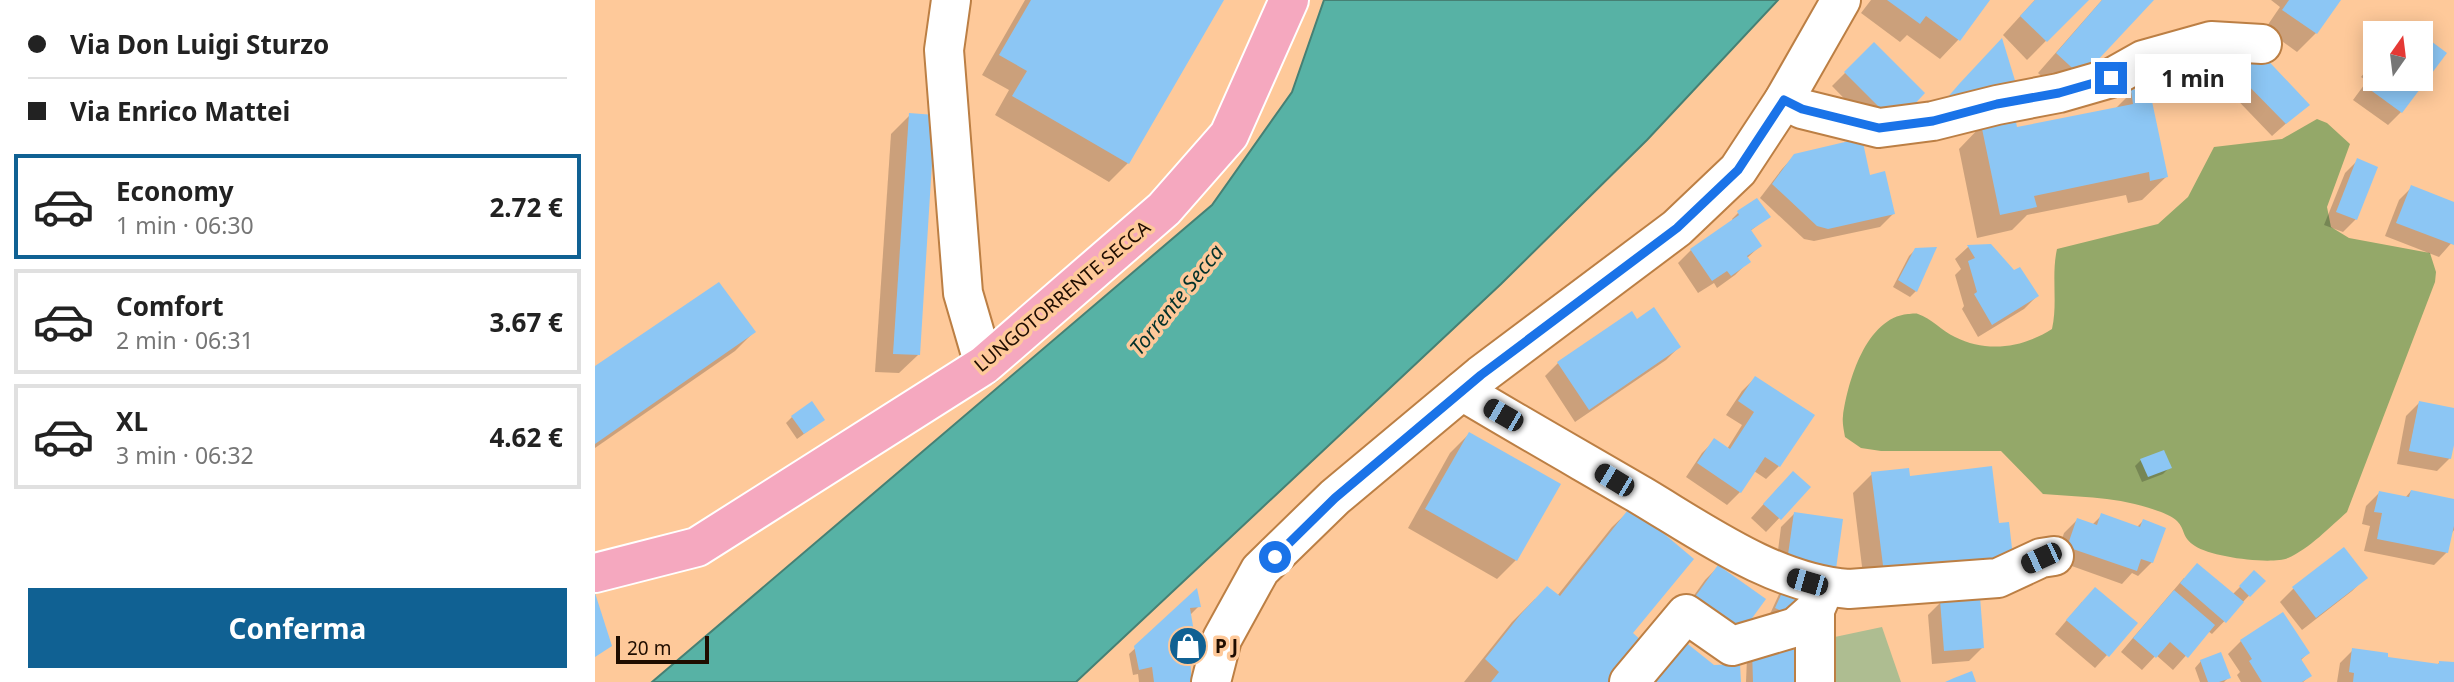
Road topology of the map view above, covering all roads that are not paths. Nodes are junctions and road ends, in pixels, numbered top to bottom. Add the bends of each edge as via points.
1 (951, 0) edge
2 (1289, 0) edge
3 (1841, 0) edge
4 (2262, 44) dead end
5 (1784, 100) junction
6 (984, 365) junction
7 (1462, 391) junction
8 (2054, 556) dead end
9 (595, 573) edge
10 (1820, 599) junction
11 (1211, 682) edge
12 (1629, 682) edge
13 (1815, 682) edge

1 - 6 street via 944,50 962,279
2 - 6 main road, LUNGOTORRENTE SECCA via 1229,135 1164,209
3 - 5 street
4 - 5 street via 2211,41 2143,60 2111,78 2059,93 1879,128 1802,109
5 - 7 street via 1738,170 1677,228
6 - 9 main road, LUNGOTORRENTE SECCA via 697,547
7 - 10 street via 1726,545 1790,577
7 - 11 street via 1335,498 1260,570 1222,639
8 - 10 street via 1998,578 1849,589
10 - 12 street via 1796,627 1732,646 1686,614
10 - 13 street

